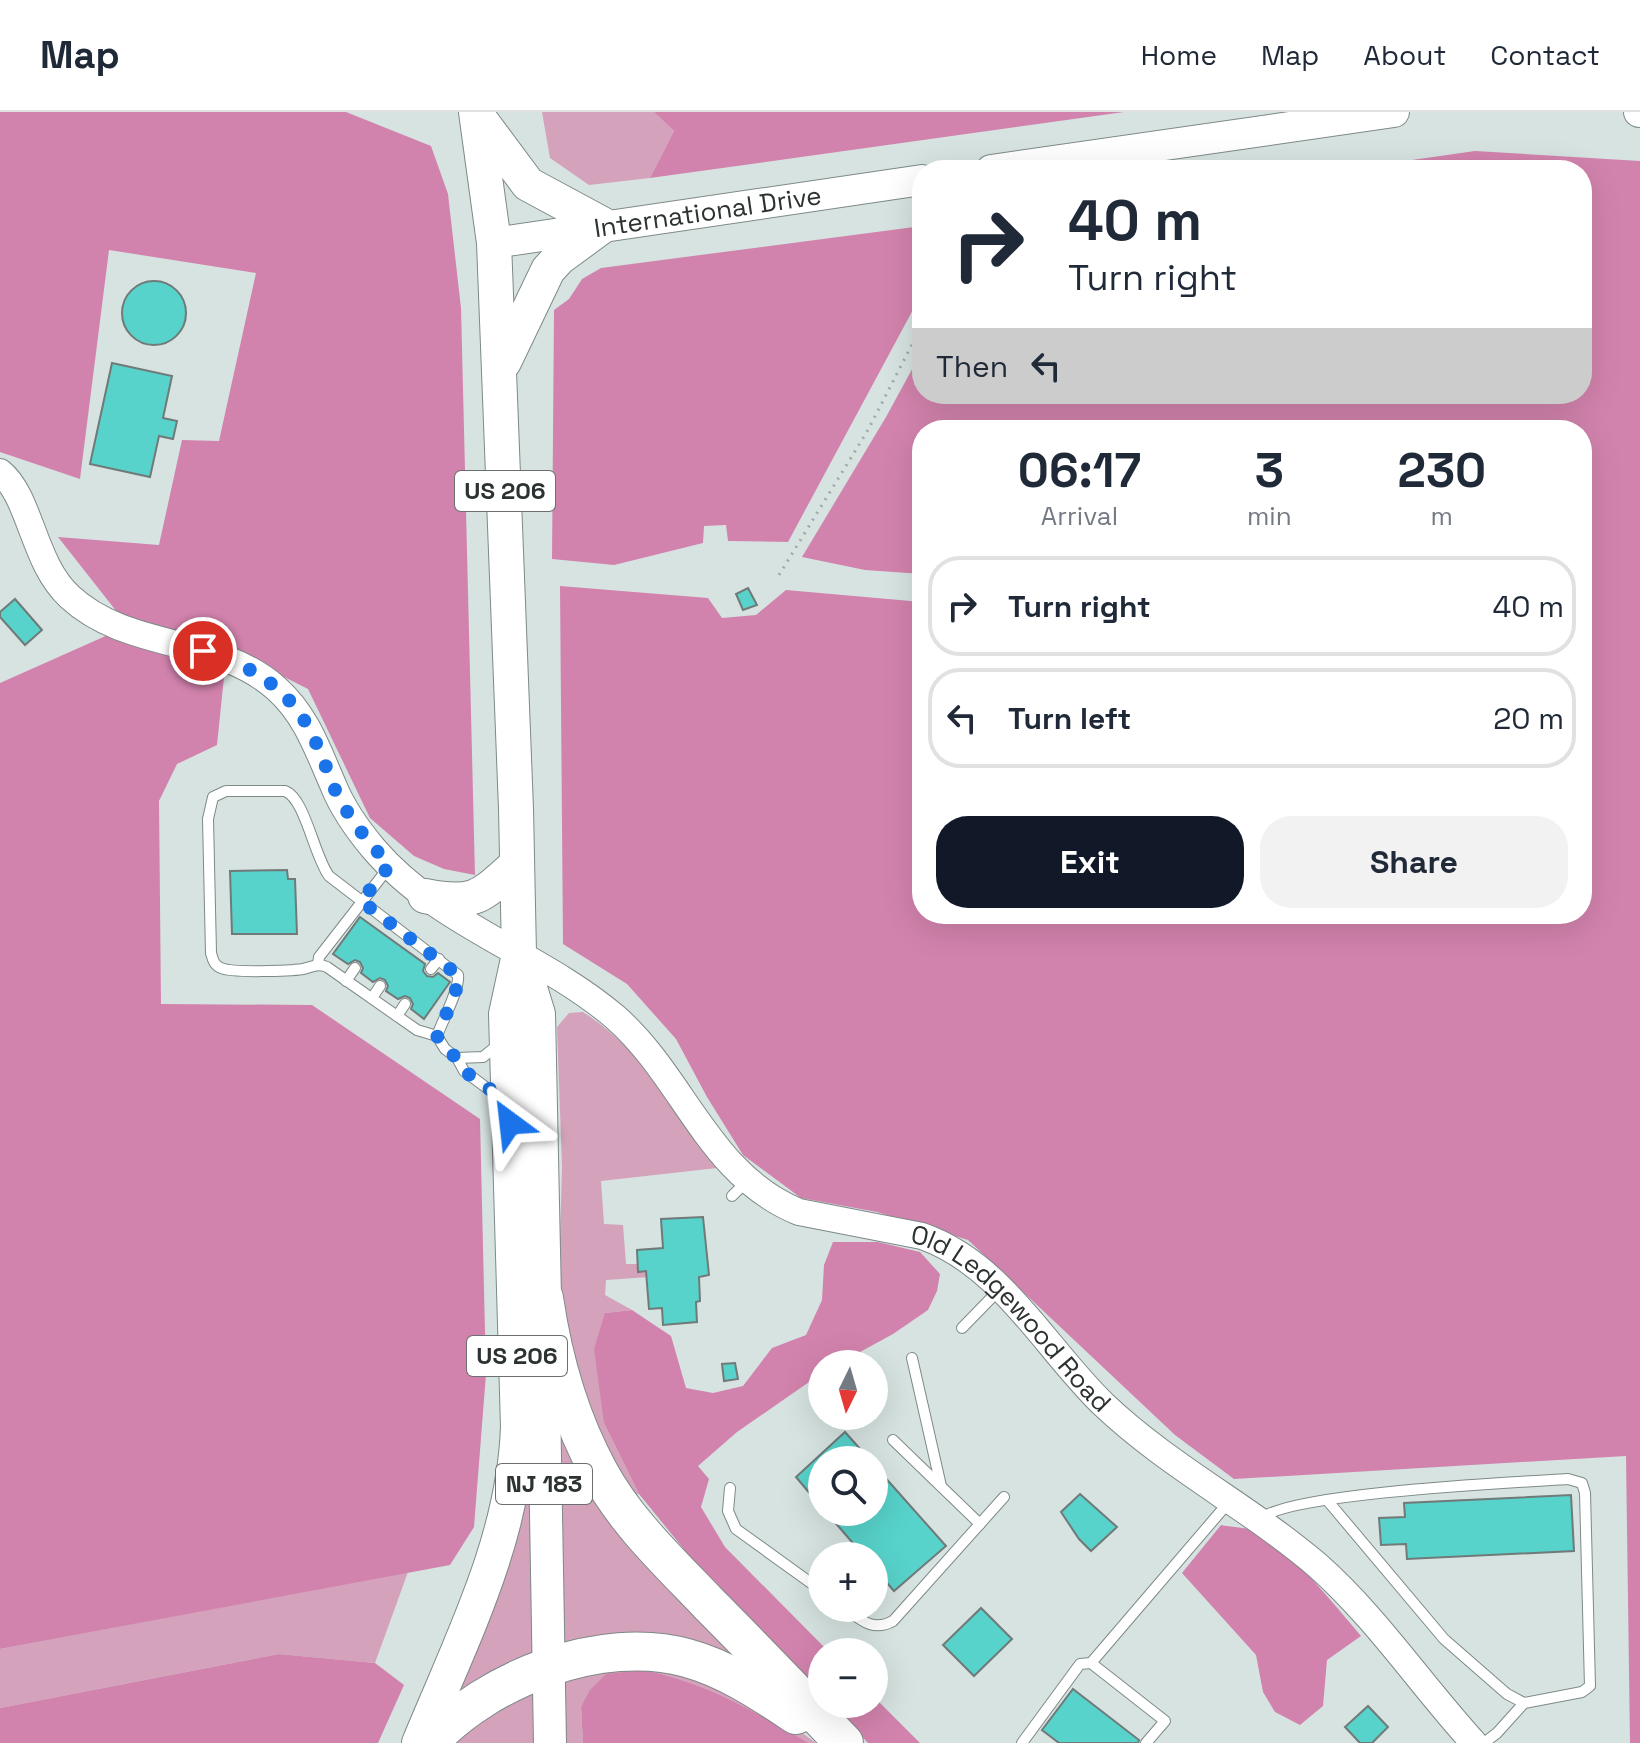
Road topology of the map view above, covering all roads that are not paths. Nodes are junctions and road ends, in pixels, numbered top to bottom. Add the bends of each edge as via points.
1 (1394, 112) edge
2 (476, 113) edge
3 (1060, 160) edge
4 (912, 181) edge
5 (604, 225) junction
6 (494, 243) junction
7 (501, 368) junction
8 (0, 472) edge
9 (517, 864) junction
10 (390, 865) junction
11 (425, 896) junction
12 (361, 901) junction
13 (388, 922) junction
14 (380, 932) dead end
15 (414, 941) junction
16 (407, 951) dead end
17 (519, 954) junction
18 (439, 959) junction
19 (318, 964) junction
20 (355, 968) dead end
21 (431, 969) dead end
22 (346, 981) junction
23 (380, 986) dead end
24 (372, 998) junction
25 (405, 1004) dead end
26 (397, 1016) junction
27 (507, 1034) junction
28 (437, 1036) junction
29 (457, 1058) junction
30 (510, 1123) junction
31 (1000, 1289) junction
32 (544, 1298) junction
33 (962, 1328) dead end
34 (912, 1358) dead end
35 (893, 1440) dead end
36 (941, 1486) junction
37 (730, 1488) dead end
38 (1004, 1497) dead end
39 (1327, 1500) junction
40 (1230, 1501) junction
41 (1259, 1521) junction
42 (980, 1524) junction
43 (808, 1581) edge
44 (864, 1622) edge
45 (1091, 1663) junction
46 (548, 1669) junction
47 (1524, 1703) junction
48 (419, 1743) edge
49 (429, 1743) edge
50 (550, 1743) edge
51 (838, 1743) edge
52 (844, 1743) edge
53 (1022, 1743) edge
54 (1146, 1743) edge
55 (1474, 1743) edge
56 (1484, 1743) edge

1 - 3 main road
2 - 5 highway via 528,184
2 - 6 highway, US 206
4 - 5 main road, International Drive
5 - 6 main road, International Drive
5 - 7 highway via 548,270
6 - 7 highway, US 206
7 - 9 highway, US 206
8 - 10 street, Old Ledgewood Road via 13,487 53,578 72,600 130,630 243,664 279,690 301,715 351,817
9 - 11 highway via 476,898
9 - 17 highway, US 206
10 - 11 street, Old Ledgewood Road
10 - 12 lane
11 - 17 street, Old Ledgewood Road
12 - 13 lane
12 - 19 lane
12 - 19 lane via 326,872 289,791 226,791 210,801 215,963 233,970
13 - 14 lane
13 - 15 lane
15 - 16 lane
15 - 18 lane
17 - 27 highway, US 206
17 - 31 street, Old Ledgewood Road via 616,1018 671,1083 726,1160 739,1188 799,1212 938,1241
17 - 32 highway, US 206 via 538,1014
18 - 21 lane
18 - 28 lane via 455,971 459,984
19 - 22 lane
20 - 22 lane
22 - 24 lane
23 - 24 lane
24 - 26 lane
25 - 26 lane
26 - 28 lane
27 - 29 lane via 489,1055
27 - 30 highway, US 206
28 - 29 lane
29 - 30 lane via 464,1071 498,1095
30 - 48 highway, US 206 via 518,1427 514,1476 490,1567
31 - 33 lane
31 - 40 street, Old Ledgewood Road via 1111,1411
32 - 46 main road, NJ 183
32 - 52 highway, US 206 via 567,1402 599,1474 622,1509
34 - 36 lane
35 - 36 lane
36 - 42 lane
37 - 43 lane via 728,1511 736,1529
38 - 42 lane
39 - 41 lane via 1285,1506
39 - 47 lane via 1444,1639
39 - 47 lane via 1568,1479 1582,1483 1591,1682 1586,1691
40 - 41 street, Old Ledgewood Road
40 - 45 lane
41 - 55 street, Old Ledgewood Road via 1330,1577
42 - 44 lane via 893,1621 876,1627
45 - 53 lane via 1080,1664
45 - 54 lane via 1165,1721
46 - 49 highway via 484,1696
46 - 50 main road, NJ 183
46 - 51 highway via 615,1652 685,1657 757,1690
47 - 56 lane

